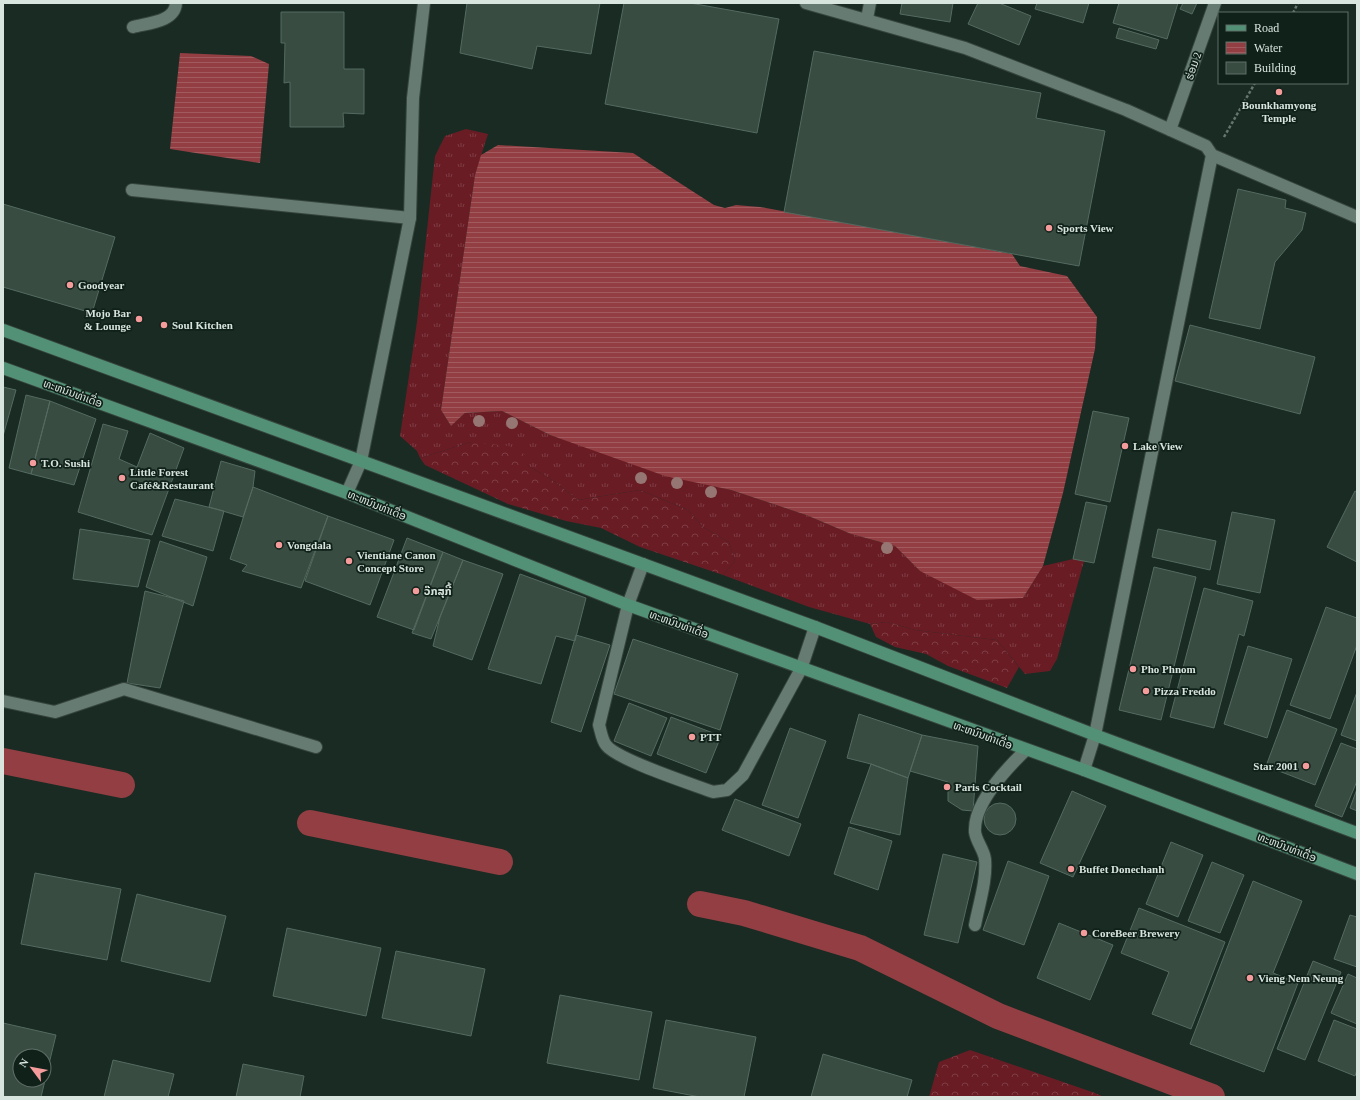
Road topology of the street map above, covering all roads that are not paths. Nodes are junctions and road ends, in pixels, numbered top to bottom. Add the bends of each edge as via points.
1 (176, 3) edge
2 (424, 3) edge
3 (806, 3) edge
4 (870, 3) edge
5 (1215, 3) edge
6 (867, 19) junction
7 (133, 27) dead end
8 (1170, 130) junction
9 (1212, 155) junction
10 (132, 190) dead end
11 (1357, 217) edge
12 (410, 218) junction
13 (3, 330) edge
14 (3, 368) edge
15 (360, 461) junction
16 (347, 493) junction
17 (643, 564) junction
18 (628, 605) junction
19 (815, 627) junction
20 (800, 669) junction
21 (3, 701) edge
22 (1095, 735) junction
23 (316, 747) dead end
24 (1026, 750) junction
25 (1084, 770) junction
26 (1357, 833) edge
27 (1357, 874) edge
28 (975, 926) dead end

1 - 7 street via 176,8 167,17
2 - 12 street via 414,98
3 - 6 street
4 - 6 street
5 - 8 street, ຮ່ອມ 2
6 - 8 street via 965,48 1126,110
8 - 9 street via 1206,146
9 - 11 street
9 - 22 street
10 - 12 street
12 - 15 street
13 - 15 main road
14 - 16 main road, ທະຫນົນທ່າເດື່ອ
15 - 16 street
15 - 17 main road
16 - 18 main road, ທະຫນົນທ່າເດື່ອ
17 - 18 street
17 - 19 main road
18 - 20 main road, ທະຫນົນທ່າເດື່ອ
18 - 20 street via 599,725 602,738 606,746 622,758 713,792 727,790 743,775
19 - 20 street
19 - 22 main road
20 - 24 main road, ທະຫນົນທ່າເດື່ອ
21 - 23 street via 55,712 124,689
22 - 25 street
22 - 26 main road
24 - 25 main road, ທະຫນົນທ່າເດື່ອ
24 - 28 street via 996,782 980,810 975,832 985,858 984,881
25 - 27 main road, ທະຫນົນທ່າເດື່ອ

